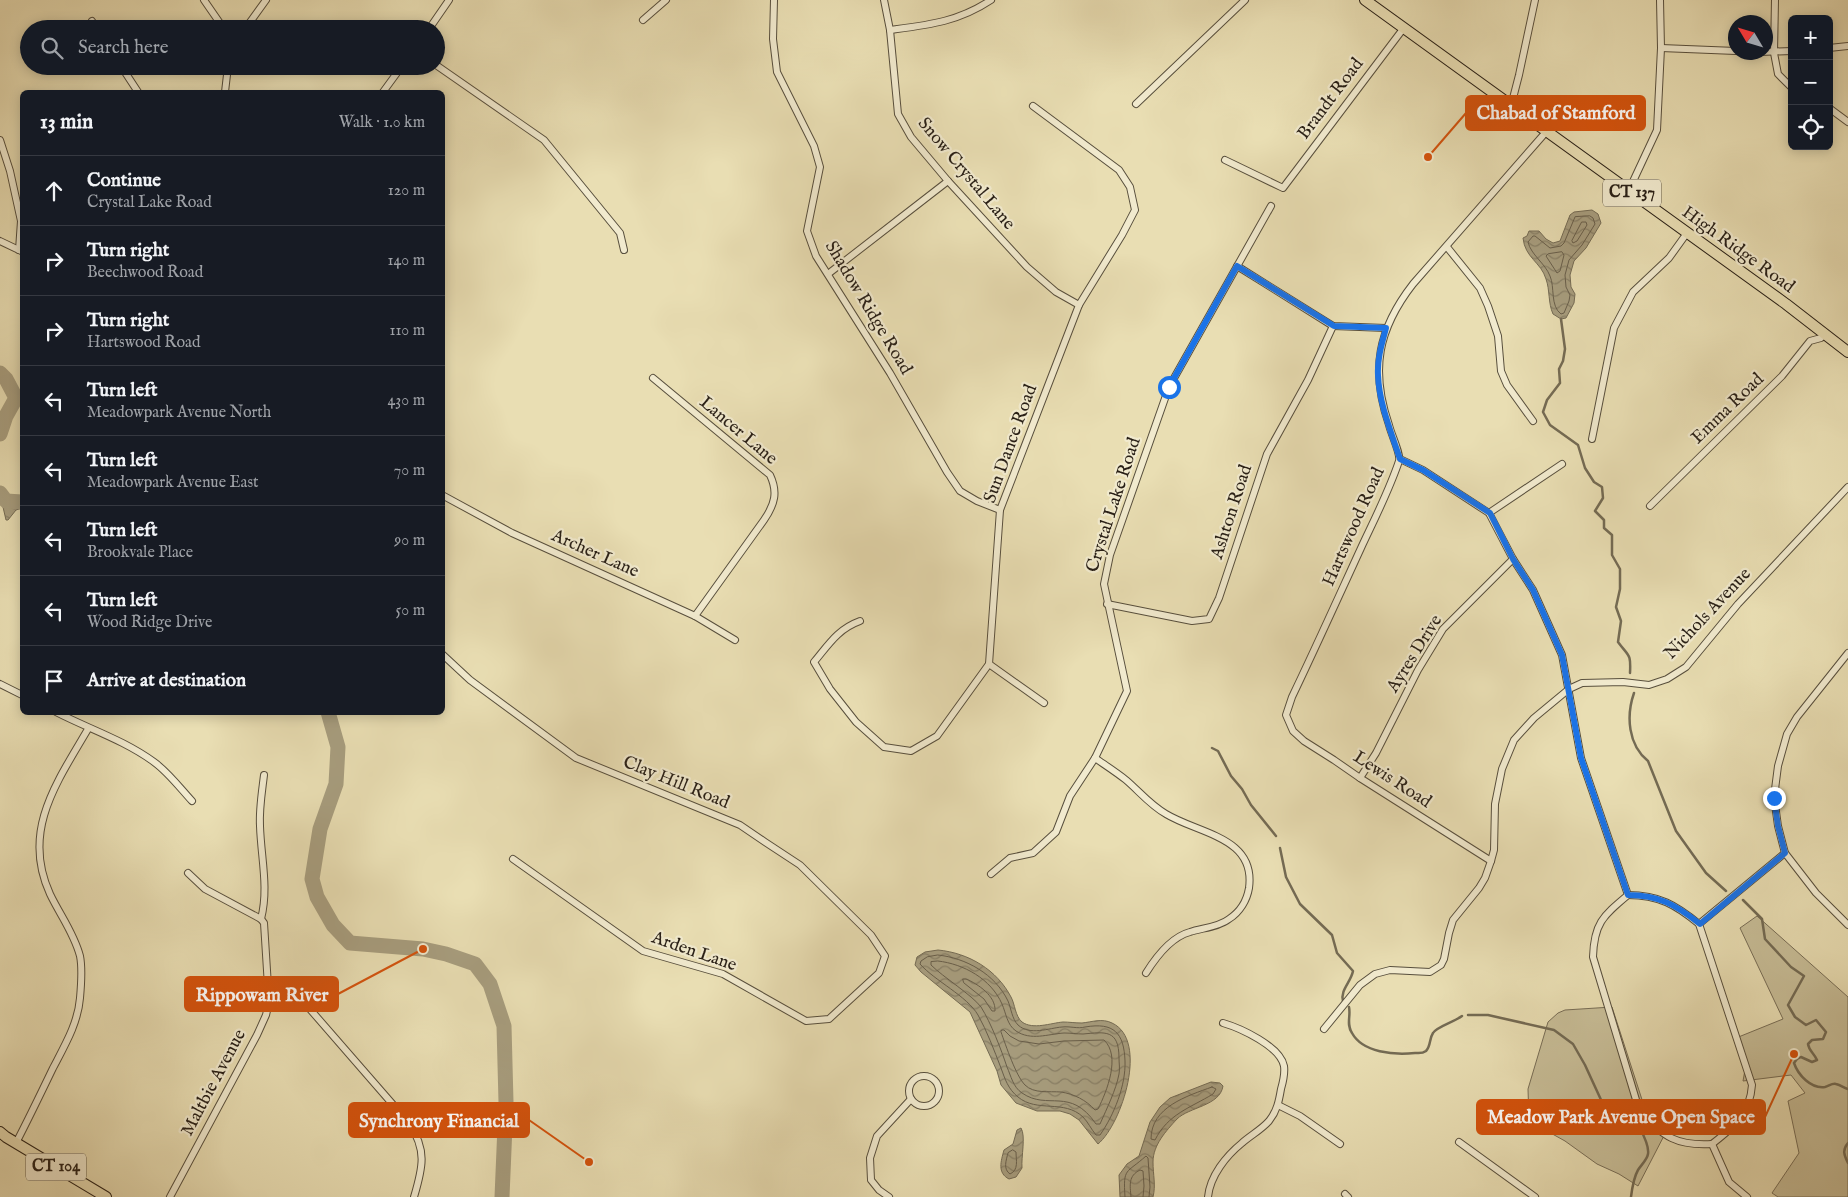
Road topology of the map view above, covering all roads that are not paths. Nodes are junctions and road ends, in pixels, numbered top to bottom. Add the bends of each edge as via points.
1 (204, 0) edge
2 (266, 0) edge
3 (450, 0) edge
4 (666, 0) edge
5 (774, 0) edge
6 (884, 0) edge
7 (991, 0) edge
8 (1245, 0) edge
9 (1364, 0) edge
10 (1536, 0) edge
11 (1660, 0) edge
12 (1775, 0) edge
13 (218, 20) edge
14 (252, 20) edge
15 (436, 20) edge
16 (644, 20) dead end
17 (1403, 29) junction
18 (890, 30) junction
19 (1848, 46) edge
20 (1661, 48) junction
21 (1833, 48) edge
22 (1728, 51) edge
23 (1788, 52) edge
24 (1774, 53) junction
25 (445, 71) edge
26 (127, 75) edge
27 (227, 75) edge
28 (395, 75) edge
29 (1788, 84) edge
30 (137, 90) edge
31 (225, 90) edge
32 (384, 90) edge
33 (1136, 104) dead end
34 (1033, 106) dead end
35 (1511, 106) junction
36 (1833, 111) edge
37 (1848, 122) edge
38 (1546, 132) junction
39 (0, 140) edge
40 (1225, 160) dead end
41 (948, 181) junction
42 (1629, 190) junction
43 (1271, 206) dead end
44 (20, 221) edge
45 (1687, 233) junction
46 (0, 241) edge
47 (1447, 246) junction
48 (624, 250) dead end
49 (20, 251) edge
50 (1237, 266) junction
51 (828, 274) junction
52 (1079, 304) junction
53 (1334, 326) junction
54 (1386, 328) junction
55 (1825, 334) junction
56 (1848, 352) edge
57 (653, 378) dead end
58 (1533, 421) dead end
59 (1592, 439) dead end
60 (1400, 459) junction
61 (1562, 464) dead end
62 (1848, 487) edge
63 (445, 497) edge
64 (1650, 506) dead end
65 (1000, 510) junction
66 (1490, 513) junction
67 (1513, 559) junction
68 (1108, 604) junction
69 (694, 616) junction
70 (860, 620) dead end
71 (735, 640) dead end
72 (1848, 653) edge
73 (445, 657) edge
74 (988, 664) junction
75 (0, 684) edge
76 (1569, 689) junction
77 (20, 694) edge
78 (1044, 703) dead end
79 (62, 715) edge
80 (1286, 715) joint
81 (88, 729) junction
82 (1095, 758) junction
83 (264, 775) dead end
84 (1360, 778) junction
85 (192, 801) dead end
86 (1785, 853) junction
87 (513, 859) dead end
88 (1492, 861) junction
89 (188, 873) dead end
90 (991, 874) dead end
91 (1628, 895) junction
92 (261, 920) junction
93 (1700, 924) junction
94 (1848, 924) edge
95 (884, 956) joint
96 (1146, 973) dead end
97 (268, 990) junction
98 (1223, 1023) dead end
99 (1324, 1029) dead end
100 (911, 1099) junction
101 (1278, 1105) junction
102 (2, 1135) edge
103 (1459, 1142) dead end
104 (16, 1143) junction
105 (1340, 1144) dead end
106 (1712, 1144) junction
107 (106, 1197) edge
108 (170, 1197) edge
109 (414, 1197) edge
110 (889, 1197) edge
111 (1208, 1197) edge
112 (1534, 1197) edge
113 (1747, 1197) edge

1 - 13 street
2 - 14 street
3 - 15 street
4 - 16 street
5 - 51 street, Shadow Ridge Road via 776,72 814,146 820,167 807,232 816,256
6 - 18 street, Snow Crystal Lane
7 - 18 street via 974,11 941,23
8 - 33 street
9 - 17 main road, High Ridge Road / CT 137
10 - 35 street
11 - 20 street
12 - 24 street
17 - 35 main road, High Ridge Road / CT 137
17 - 40 street, Brandt Road via 1283,188
18 - 41 street, Snow Crystal Lane via 898,114 911,137
19 - 21 street
20 - 22 street
20 - 42 street via 1657,130
23 - 24 street
24 - 29 street via 1778,74
25 - 48 street via 544,140 620,233
26 - 30 street
27 - 31 street
28 - 32 street
34 - 52 street, Sun Dance Road via 1119,170 1130,187 1135,210
35 - 38 main road, High Ridge Road / CT 137
36 - 37 street
38 - 42 main road, High Ridge Road / CT 137
38 - 47 street, Hartswood Road
39 - 44 street
41 - 51 street
41 - 52 street, Snow Crystal Lane via 1027,267 1056,292
42 - 45 main road, High Ridge Road / CT 137
43 - 50 street, Crystal Lake Road
45 - 55 main road, High Ridge Road / CT 137
45 - 59 street via 1669,258 1633,292 1614,328
46 - 49 street
47 - 54 street, Hartswood Road via 1400,301
47 - 58 street via 1480,288 1498,336 1501,370 1507,385
50 - 53 street
50 - 68 street, Crystal Lake Road via 1169,387 1110,555 1104,584
51 - 65 street, Shadow Ridge Road via 960,491
52 - 65 street, Sun Dance Road
53 - 54 street
53 - 68 street, Ashton Road via 1267,454 1219,598 1209,618 1192,621
54 - 60 street, Hartswood Road via 1378,374 1384,409
55 - 56 main road, High Ridge Road / CT 137
55 - 64 street, Emma Road via 1810,340 1782,376
57 - 69 street, Lancer Lane via 770,475 776,493 764,520
60 - 66 street
60 - 80 street, Hartswood Road
61 - 66 street
62 - 76 street, Nichols Avenue via 1738,604 1686,667 1649,685 1582,683
63 - 69 street, Archer Lane via 512,533
65 - 74 street, Sun Dance Road
66 - 67 street
67 - 76 street via 1533,590 1562,655
67 - 84 street, Ayres Drive via 1443,629
68 - 82 street, Crystal Lake Road via 1127,691
69 - 71 street, Archer Lane
70 - 74 street via 836,635 814,662 856,722 884,746 911,751 937,736
72 - 86 street via 1787,734 1774,798
73 - 95 street, Clay Hill Road via 470,680 576,758 740,825 800,865 871,935
74 - 78 street
75 - 77 street
76 - 88 street, Nichols Avenue via 1534,718 1514,740 1498,786
76 - 91 street via 1581,758
79 - 81 street
80 - 84 street, Lewis Road via 1293,731 1304,741
81 - 85 street via 124,742 156,763
81 - 104 street via 56,783 43,815 40,838 42,872 80,957 80,998 74,1026
82 - 90 street, Crystal Lake Road via 1070,796 1056,832 1033,853 1010,858
82 - 96 street via 1166,814 1221,838 1248,863 1248,892 1242,907 1229,920 1187,933 1168,945
83 - 92 street, Maltbie Avenue via 260,812 265,903
84 - 88 street, Lewis Road
86 - 93 street
86 - 94 street via 1816,893
87 - 95 street, Arden Lane via 643,951 724,974 806,1021 829,1019 879,973
88 - 99 street, Nichols Avenue via 1482,883 1454,920 1441,965 1430,972 1390,970 1375,974 1360,985
89 - 92 street via 205,889
91 - 93 street via 1662,899
91 - 106 street via 1607,912 1598,926 1593,957 1640,1113 1658,1131 1681,1143
92 - 97 street, Maltbie Avenue via 266,933
93 - 106 street via 1752,1085 1751,1099 1743,1115
97 - 108 street, Maltbie Avenue via 266,1015 257,1035
97 - 109 street via 294,995 302,1000 409,1123 422,1154 422,1169
98 - 101 street via 1246,1032 1280,1058 1284,1075
100 - 100 street via 926,1106 935,1101 939,1091 935,1081 925,1076 914,1079 909,1089
100 - 110 street via 877,1136 870,1158 871,1180
101 - 105 street
101 - 111 street via 1262,1128 1243,1141 1226,1159 1210,1184
102 - 104 main road, CT 104
103 - 112 street
104 - 107 main road, CT 104
106 - 113 street via 1729,1182

